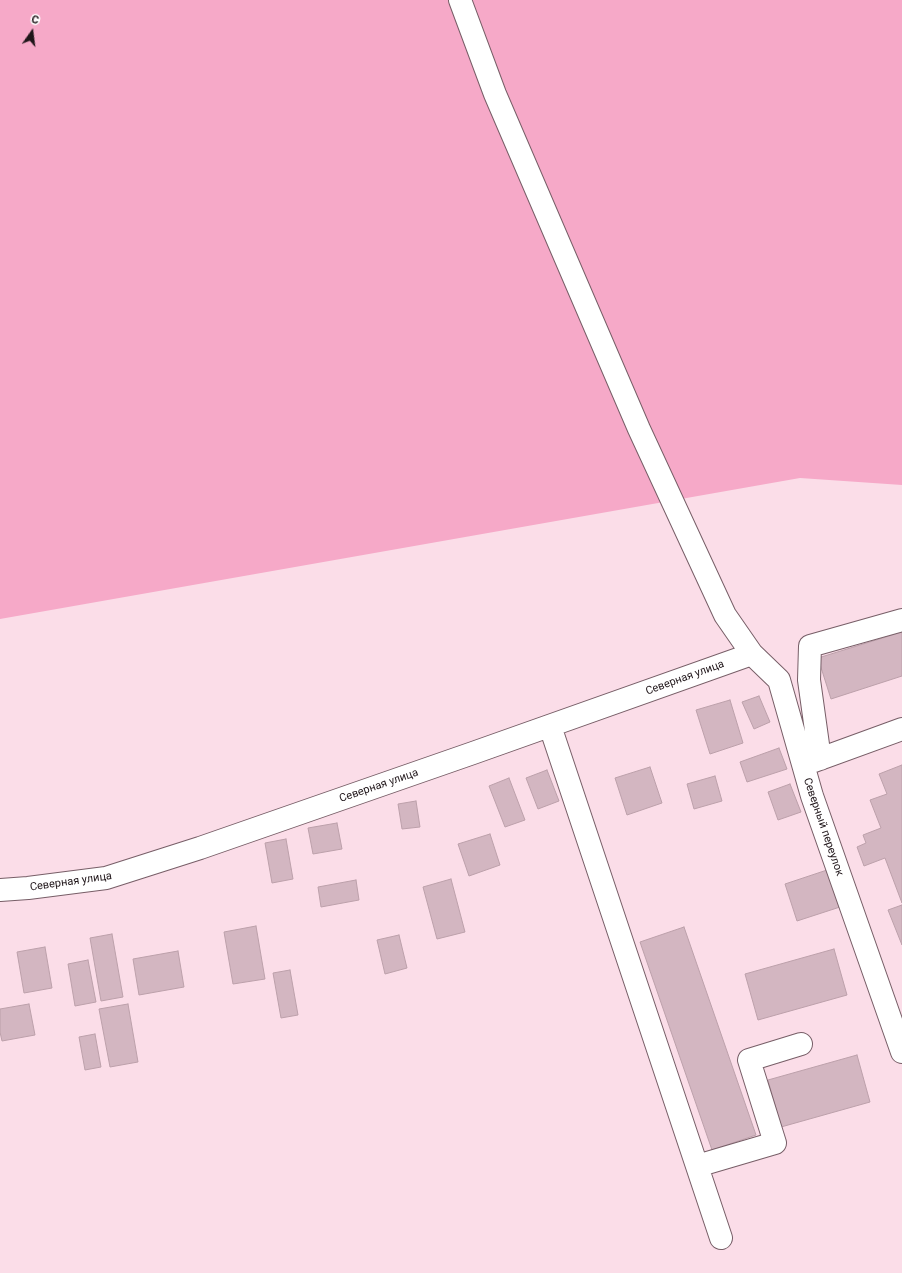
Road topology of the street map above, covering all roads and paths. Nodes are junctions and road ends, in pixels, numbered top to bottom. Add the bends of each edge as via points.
1 (460, 0) edge
2 (902, 620) edge
3 (752, 654) junction
4 (550, 726) junction
5 (902, 729) edge
6 (811, 762) junction
7 (0, 890) edge
8 (801, 1044) dead end
9 (902, 1052) edge
10 (697, 1166) junction
11 (721, 1238) dead end

1 - 3 street, Северный переулок via 495,94 639,429 725,615
2 - 6 street via 810,646
3 - 4 street, Северная улица
3 - 6 street, Северный переулок via 780,680
4 - 7 street, Северная улица via 200,848 106,878
4 - 10 street
5 - 6 street
6 - 9 street, Северный переулок via 812,796
8 - 10 street via 749,1060 775,1143
10 - 11 street

